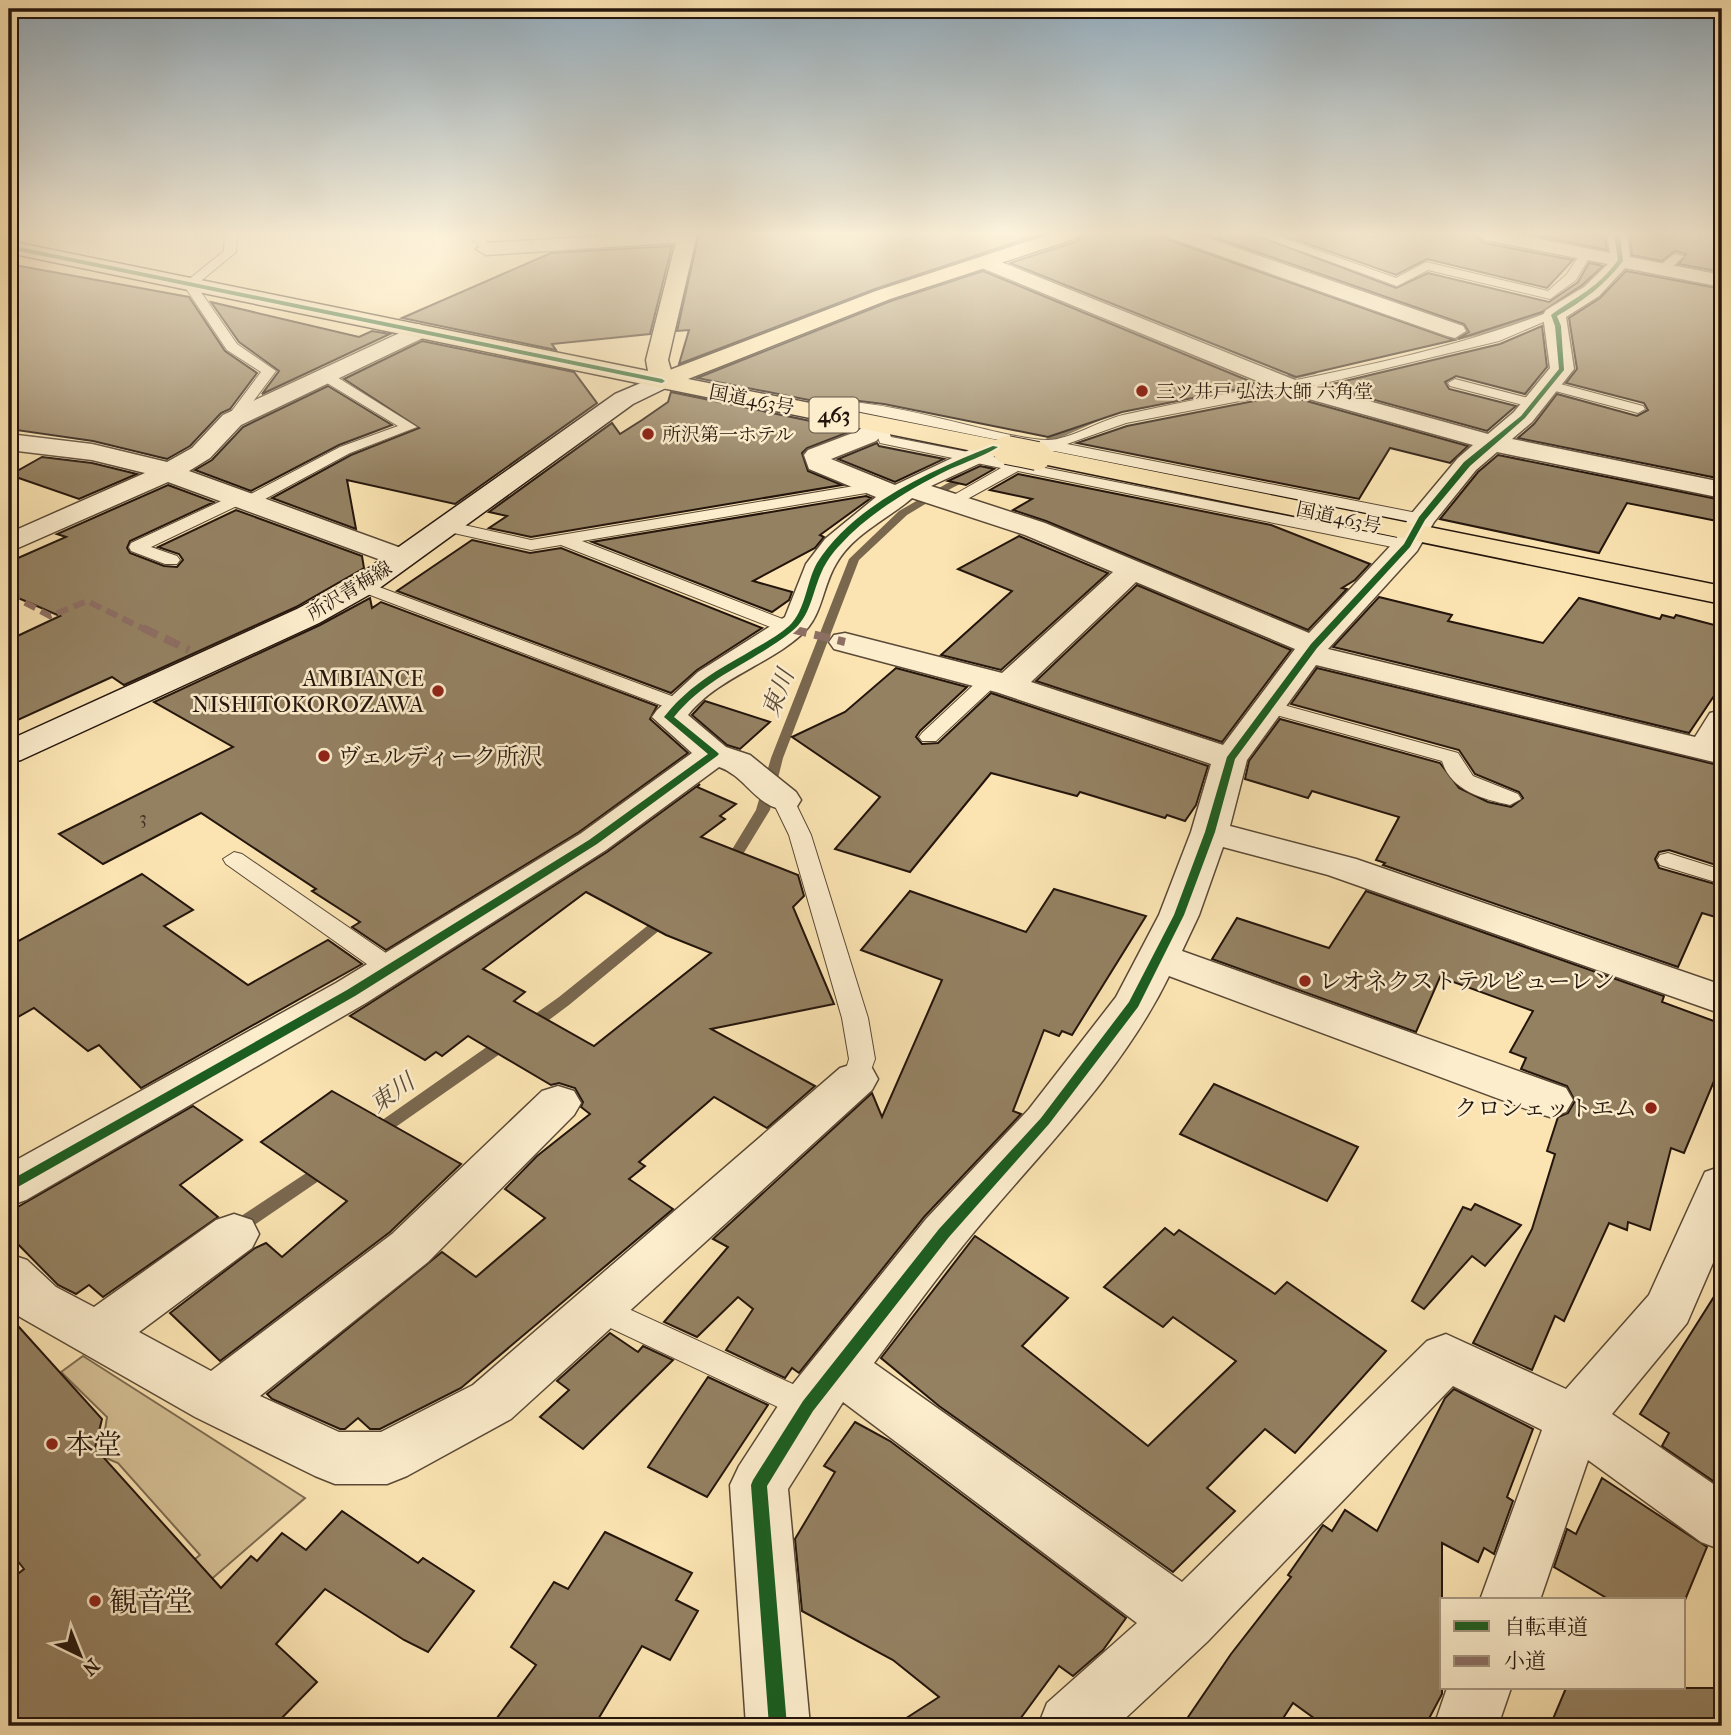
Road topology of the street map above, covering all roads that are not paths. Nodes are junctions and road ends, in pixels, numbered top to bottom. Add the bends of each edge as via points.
1 (211, 315) edge
2 (341, 315) edge
3 (668, 315) edge
4 (831, 315) edge
5 (1114, 315) edge
6 (1409, 315) edge
7 (1554, 316) joint
8 (419, 331) junction
9 (1455, 331) dead end
10 (327, 377) junction
11 (662, 380) junction
12 (1455, 383) dead end
13 (1283, 384) junction
14 (1542, 394) junction
15 (1638, 409) dead end
16 (813, 411) junction
17 (232, 420) junction
18 (880, 424) junction
19 (9, 442) edge
20 (1493, 443) junction
21 (1021, 453) junction
22 (971, 458) junction
23 (171, 471) junction
24 (1719, 485) edge
25 (894, 491) junction
26 (243, 500) junction
27 (949, 502) junction
28 (446, 526) junction
29 (1414, 532) junction
30 (566, 541) junction
31 (9, 543) edge
32 (402, 558) junction
33 (171, 560) dead end
34 (1132, 570) junction
35 (363, 586) junction
36 (1722, 596) edge
37 (791, 629) junction
38 (845, 642) dead end
39 (1312, 650) junction
40 (998, 683) junction
41 (678, 705) junction
42 (1269, 707) junction
43 (1722, 720) edge
44 (929, 737) dead end
45 (1713, 752) edge
46 (9, 753) edge
47 (726, 758) junction
48 (1230, 759) junction
49 (1510, 799) dead end
50 (783, 800) joint
51 (1210, 832) junction
52 (234, 859) dead end
53 (1668, 860) dead end
54 (1722, 877) edge
55 (1158, 957) junction
56 (390, 968) junction
57 (1722, 1000) edge
58 (856, 1079) joint
59 (1550, 1100) dead end
60 (558, 1103) dead end
61 (9, 1186) edge
62 (1722, 1186) edge
63 (234, 1234) dead end
64 (23, 1289) edge
65 (598, 1308) junction
66 (92, 1333) junction
67 (823, 1387) junction
68 (214, 1400) junction
69 (1574, 1419) junction
70 (1722, 1523) edge
71 (1511, 1598) edge
72 (1185, 1621) junction
73 (1478, 1690) edge
74 (778, 1726) edge
75 (1070, 1726) edge
76 (1466, 1726) edge

1 - 17 lane via 232,347 269,370
2 - 8 main road, 国道463号
3 - 11 main road via 657,360
4 - 11 main road
5 - 13 street
6 - 9 street
7 - 13 lane via 1494,338
7 - 14 street via 1562,369
8 - 10 street
8 - 11 main road, 国道463号
10 - 17 street
10 - 26 lane via 410,427 345,450
11 - 16 main road, 国道463号 / 463
11 - 28 street, 所沢青梅線 via 624,399
12 - 14 lane
13 - 20 street
13 - 21 lane via 1140,414
14 - 15 lane
14 - 20 street
16 - 18 main road, 国道463号 / 463
16 - 21 lane via 841,404
17 - 23 street via 201,453
18 - 21 main road, 国道463号 / 463
18 - 22 lane via 885,440
18 - 25 street via 867,436 817,455 818,463
19 - 23 street via 92,452
20 - 24 street
20 - 29 street via 1467,464
21 - 22 street
21 - 27 lane
21 - 29 main road, 国道463号 / 463
22 - 25 street
23 - 26 street
23 - 31 street
25 - 27 street
25 - 30 lane
25 - 37 street via 820,565 812,594
26 - 32 street
26 - 33 lane via 137,547
27 - 34 street via 1035,529
28 - 30 lane via 531,545
28 - 32 street, 所沢青梅線
29 - 36 main road, 国道463号 / 463
29 - 39 street
30 - 37 lane
32 - 35 street, 所沢青梅線
34 - 39 street
34 - 40 street
35 - 41 lane
35 - 46 street, 所沢青梅線 via 308,616
37 - 41 street via 731,663
38 - 40 street
39 - 42 street
39 - 45 street
40 - 44 lane
40 - 48 street
41 - 47 street via 669,717
42 - 48 street
42 - 49 lane via 1455,750 1454,770 1471,786
43 - 45 street
47 - 50 street
47 - 56 street
48 - 51 street
50 - 58 lane via 800,835 855,1018 862,1059
51 - 55 street
51 - 57 street via 1342,867
52 - 56 lane
53 - 54 lane
55 - 59 street
55 - 67 street via 1134,1004 1045,1121 944,1233
56 - 61 street
58 - 65 street
60 - 68 street via 410,1248
62 - 69 street via 1670,1308
63 - 66 street
64 - 66 street
65 - 67 lane
65 - 68 street via 492,1402 387,1458 335,1458
66 - 68 street
67 - 72 street
67 - 74 street via 759,1485
69 - 70 street
69 - 71 street
69 - 72 street via 1446,1357
72 - 75 street
73 - 76 street

